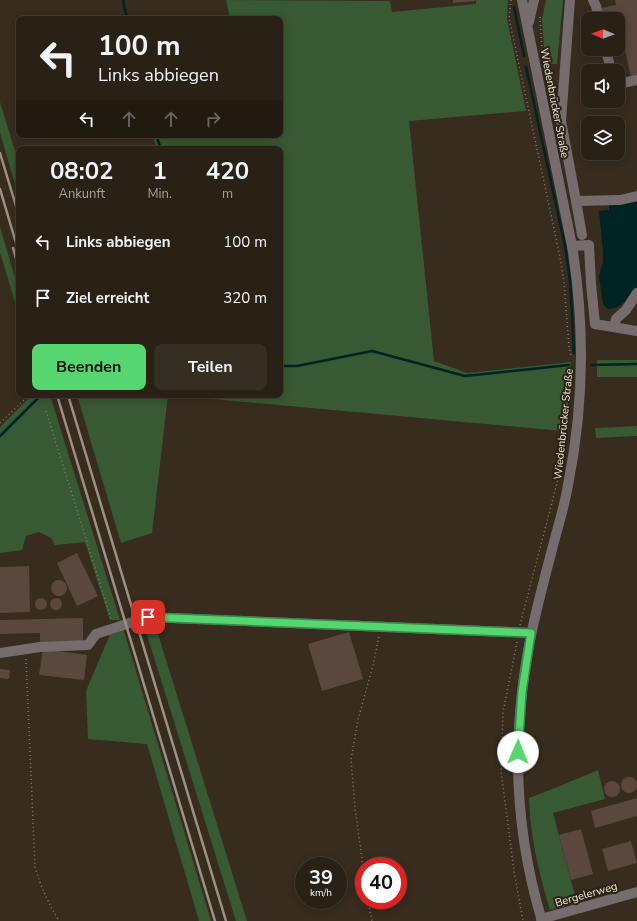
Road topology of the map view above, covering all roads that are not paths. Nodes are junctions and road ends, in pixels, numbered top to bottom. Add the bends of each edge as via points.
1 (522, 0) edge
2 (534, 0) edge
3 (570, 0) edge
4 (593, 0) edge
5 (597, 12) edge
6 (528, 28) junction
7 (637, 80) edge
8 (625, 83) edge
9 (637, 196) edge
10 (576, 201) junction
11 (582, 235) dead end
12 (572, 246) junction
13 (637, 293) edge
14 (614, 327) junction
15 (637, 332) edge
16 (531, 633) junction
17 (0, 653) edge
18 (637, 892) edge
19 (541, 920) edge

1 - 6 street, Wiedenbrücker Straße
2 - 6 street
3 - 10 street via 561,121
4 - 5 street
6 - 12 street, Wiedenbrücker Straße
7 - 8 street
9 - 10 street via 620,200
10 - 11 street
12 - 14 street via 589,245 595,324
12 - 16 street, Wiedenbrücker Straße via 581,326 582,372 577,430 568,486
13 - 14 street via 626,310 616,319
14 - 15 street
16 - 17 street via 148,617 96,634 88,645 40,647
16 - 19 street, Wiedenbrücker Straße via 522,692 518,764 520,809 526,851
18 - 19 street, Bergelerweg

